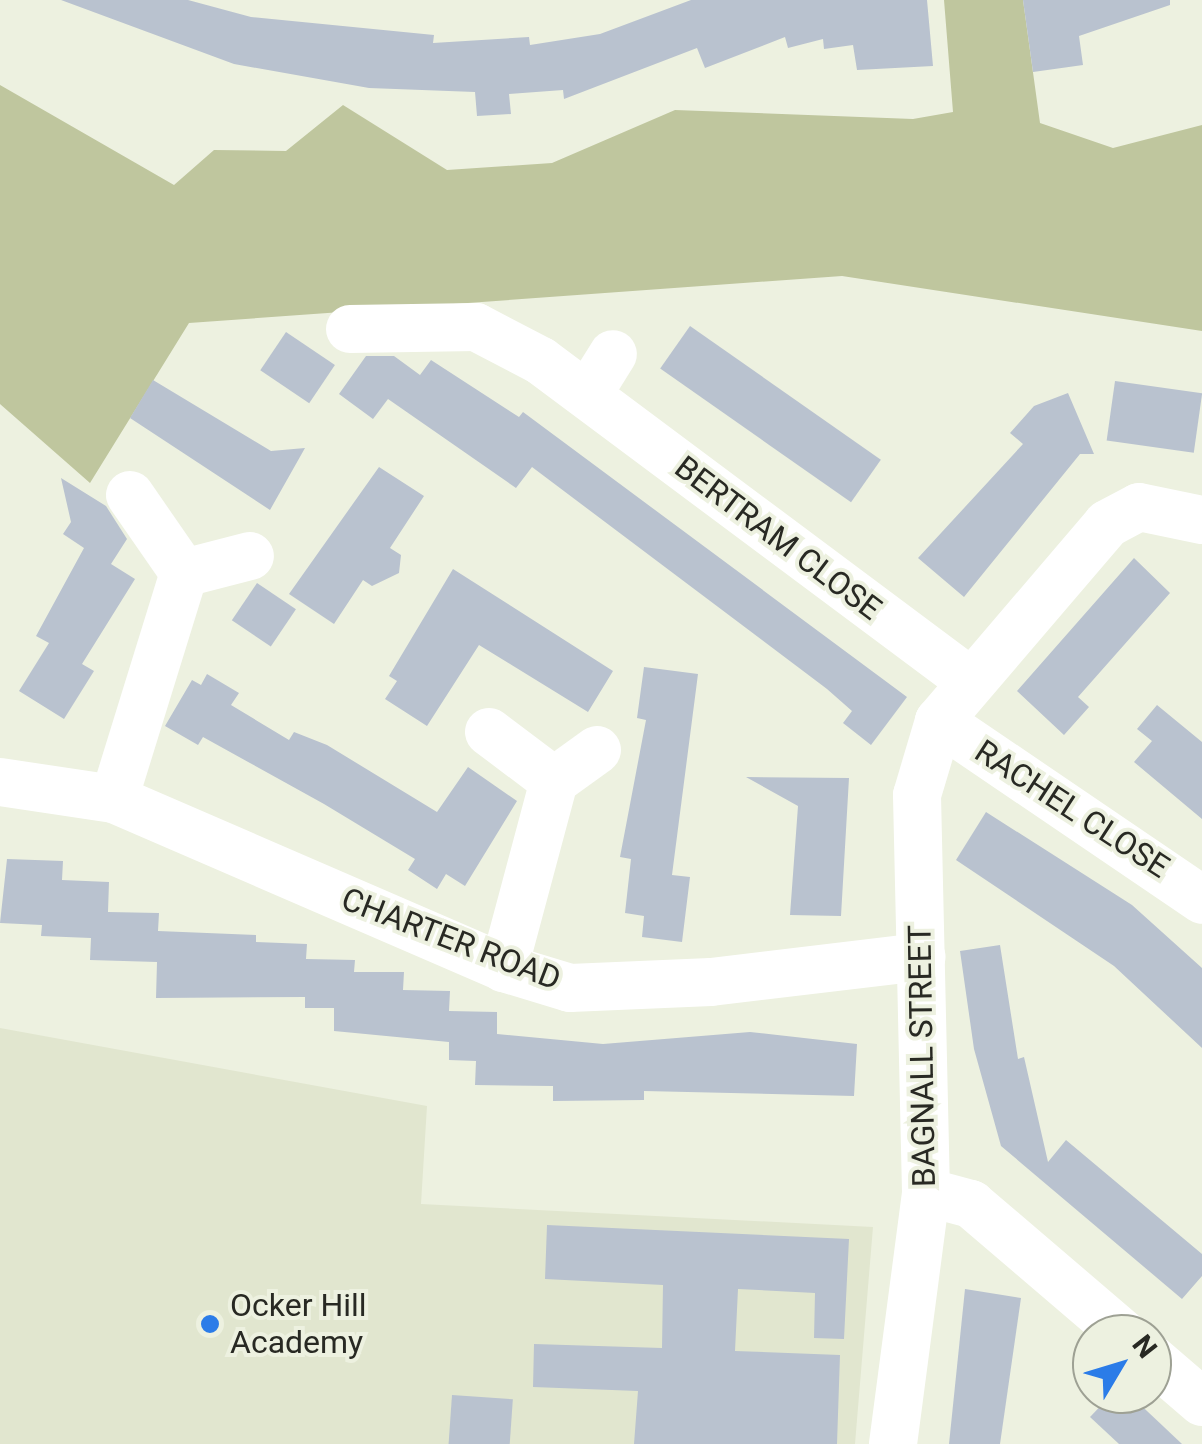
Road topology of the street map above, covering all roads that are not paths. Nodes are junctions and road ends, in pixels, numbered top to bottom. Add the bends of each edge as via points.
1 (350, 329) dead end
2 (613, 354) dead end
3 (588, 394) junction
4 (130, 495) dead end
5 (1202, 520) edge
6 (250, 556) dead end
7 (184, 572) junction
8 (970, 681) junction
9 (939, 721) junction
10 (489, 732) dead end
11 (598, 750) dead end
12 (554, 781) junction
13 (0, 782) edge
14 (114, 799) junction
15 (1202, 900) edge
16 (922, 957) junction
17 (504, 968) junction
18 (926, 1192) junction
19 (1100, 1314) edge
20 (893, 1444) edge

1 - 3 street, BERTRAM CLOSE via 476,327
2 - 3 street
3 - 8 street, BERTRAM CLOSE
4 - 7 street
5 - 8 street, BAGNALL STREET via 1139,507 1107,524
6 - 7 street
7 - 14 street
8 - 9 street, BAGNALL STREET
9 - 15 street, RACHEL CLOSE
9 - 16 street, BAGNALL STREET via 917,795
10 - 12 street
11 - 12 street
12 - 17 street
13 - 14 street, CHARTER ROAD
14 - 17 street, CHARTER ROAD
16 - 17 street, CHARTER ROAD via 710,982 570,988
16 - 18 street, BAGNALL STREET
18 - 19 street via 972,1204
18 - 20 street, BAGNALL STREET

